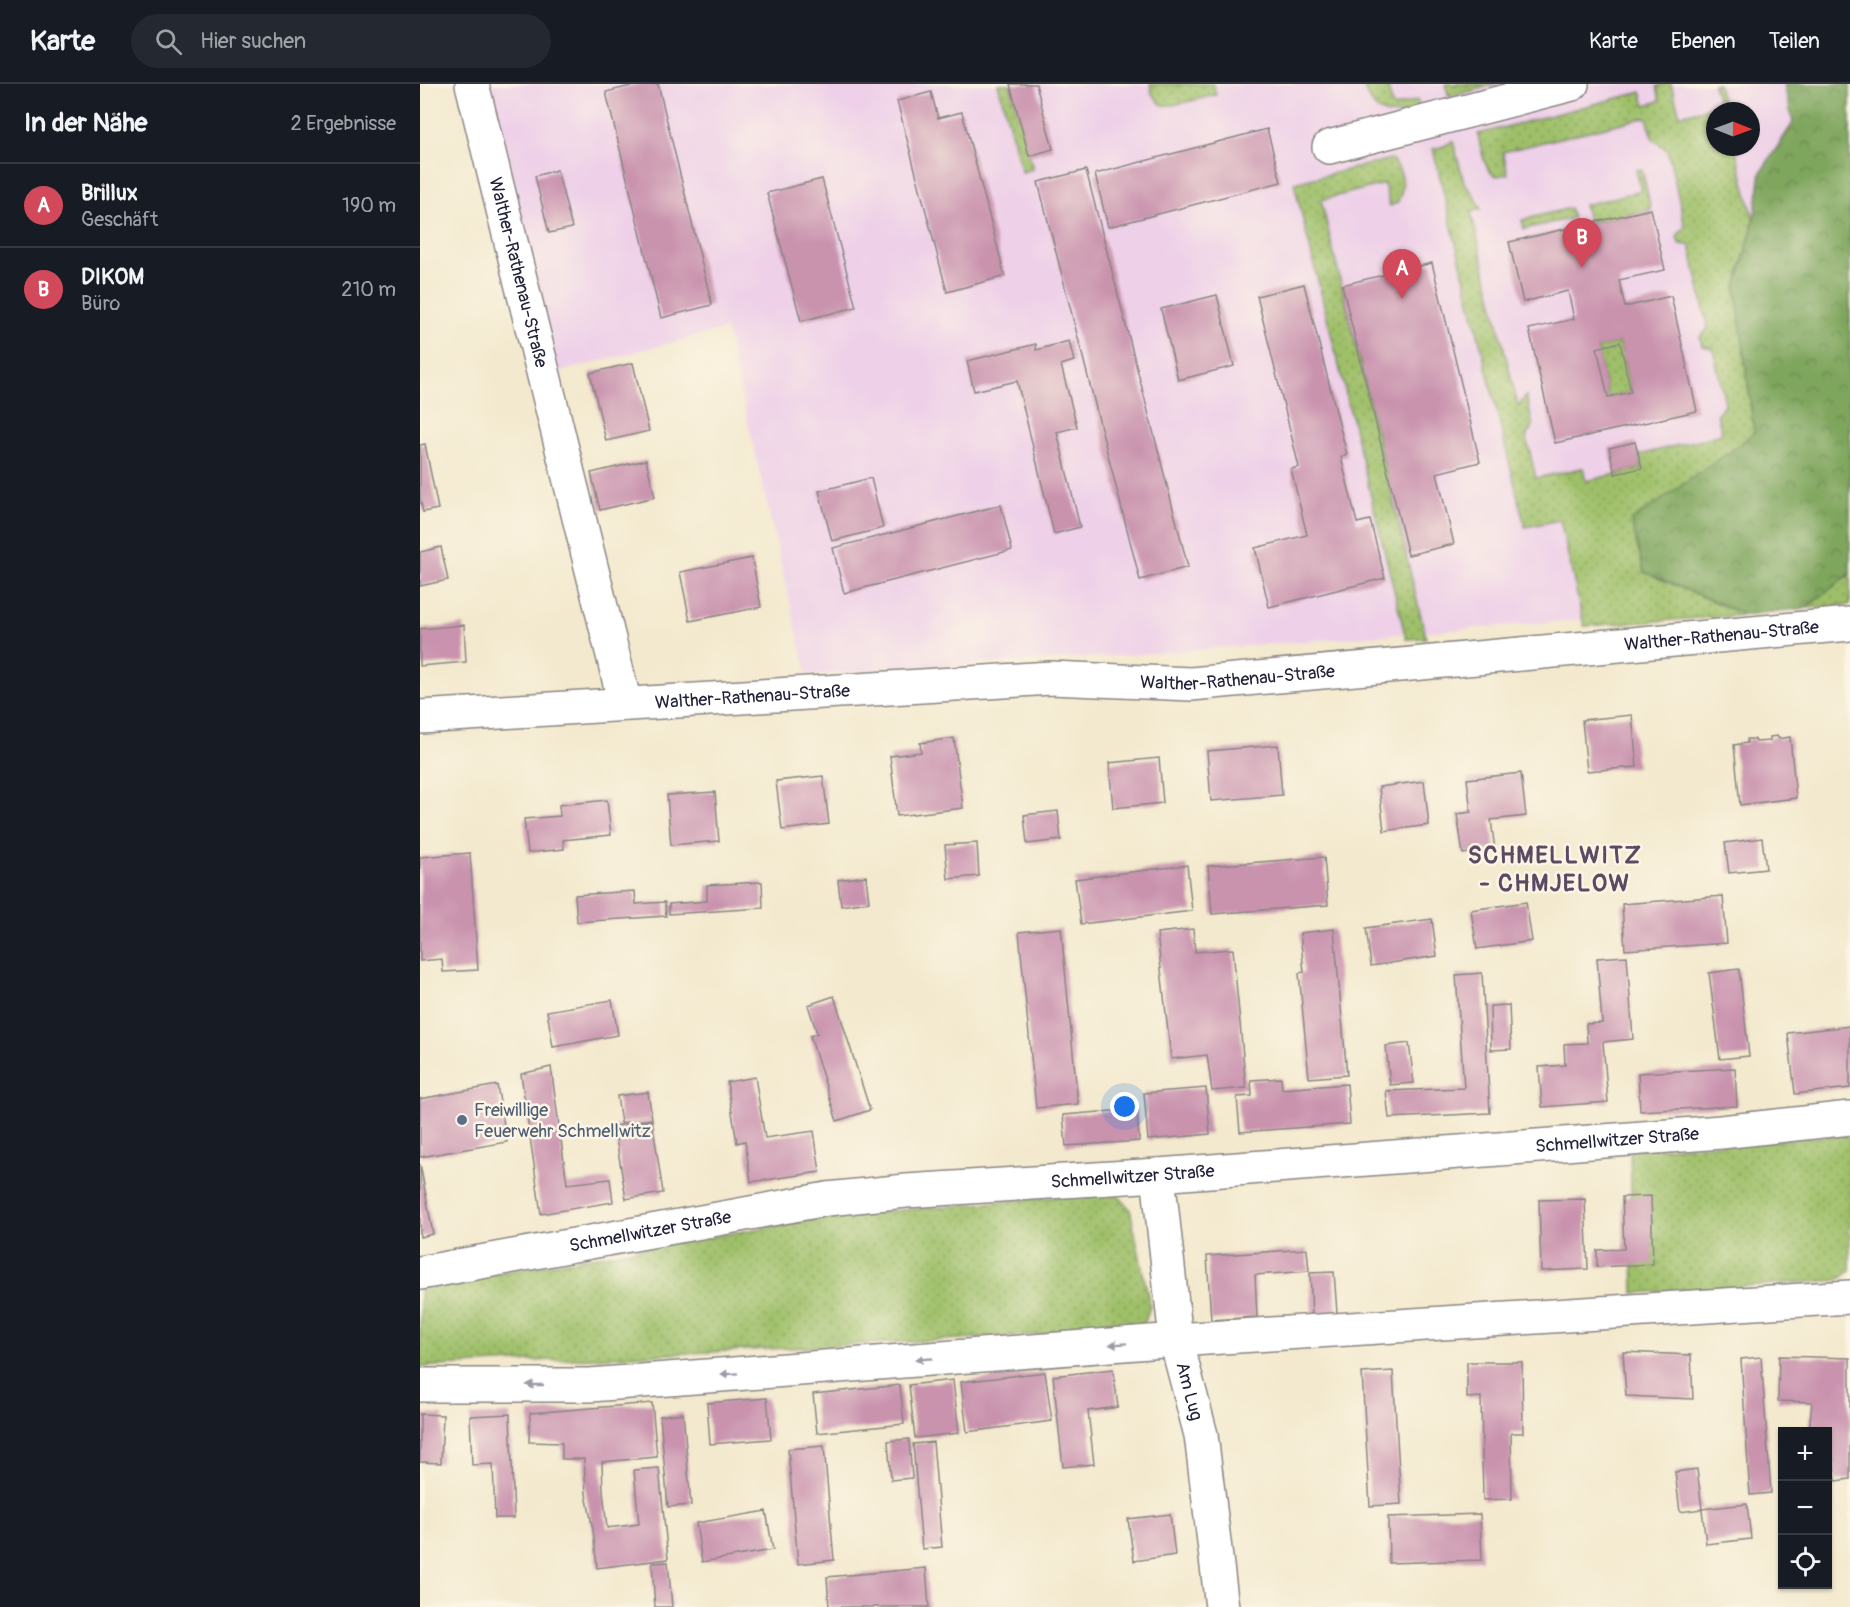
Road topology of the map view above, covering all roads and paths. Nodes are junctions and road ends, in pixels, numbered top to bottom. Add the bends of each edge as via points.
1 (472, 84) edge
2 (1572, 84) edge
3 (1329, 147) dead end
4 (1850, 624) edge
5 (625, 704) junction
6 (420, 717) edge
7 (1850, 1118) edge
8 (1158, 1175) junction
9 (420, 1273) edge
10 (1850, 1297) edge
11 (1176, 1340) junction
12 (420, 1385) edge
13 (1222, 1607) edge

1 - 5 street, Walther-Rathenau-Straße
2 - 3 street
4 - 5 street, Walther-Rathenau-Straße via 1191,684 1051,678
5 - 6 street, Walther-Rathenau-Straße
7 - 8 street, Schmellwitzer Straße via 1721,1132
8 - 9 street, Schmellwitzer Straße via 827,1199
8 - 11 street, Am Lug
10 - 11 street
11 -> 12 street via 590,1385
11 - 13 street, Am Lug via 1201,1435

